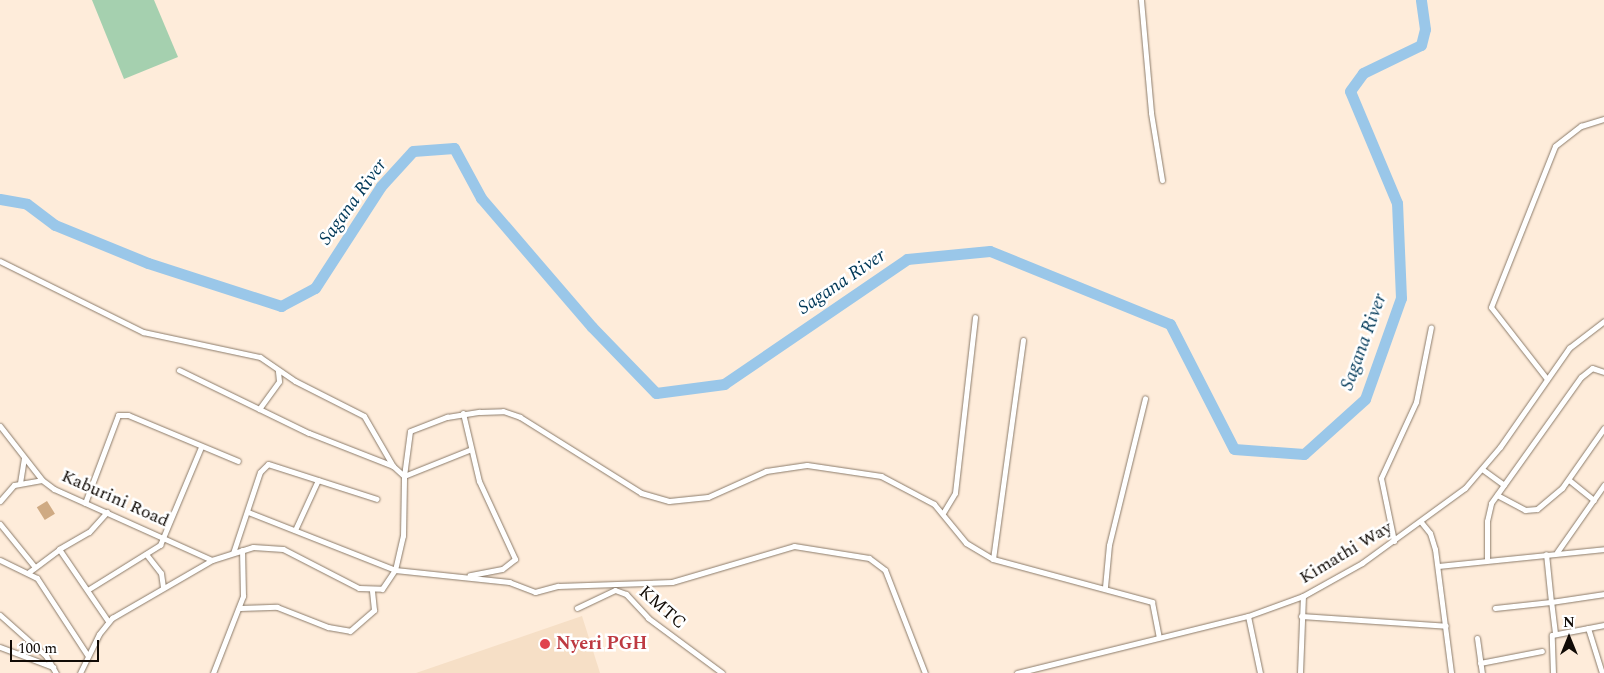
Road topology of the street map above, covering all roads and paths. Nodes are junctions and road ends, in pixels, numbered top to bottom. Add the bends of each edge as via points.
1 (1141, 0) edge
2 (1604, 119) edge
3 (1162, 180) dead end
4 (0, 260) edge
5 (975, 317) dead end
6 (1604, 321) edge
7 (1431, 327) dead end
8 (1023, 340) dead end
9 (179, 370) dead end
10 (277, 370) junction
11 (1604, 372) edge
12 (1547, 379) junction
13 (1145, 398) dead end
14 (259, 408) junction
15 (463, 413) junction
16 (0, 426) edge
17 (1604, 428) edge
18 (201, 447) junction
19 (469, 450) junction
20 (24, 458) junction
21 (238, 461) dead end
22 (393, 466) junction
23 (1482, 468) junction
24 (404, 476) junction
25 (42, 480) junction
26 (318, 480) junction
27 (1569, 480) junction
28 (20, 483) junction
29 (1504, 485) junction
30 (1604, 485) edge
31 (1497, 495) junction
32 (377, 499) dead end
33 (0, 500) edge
34 (1594, 500) junction
35 (85, 503) junction
36 (107, 512) junction
37 (248, 512) junction
38 (942, 513) junction
39 (1421, 522) junction
40 (0, 524) edge
41 (295, 530) junction
42 (166, 537) junction
43 (1394, 541) junction
44 (59, 549) junction
45 (1604, 549) edge
46 (242, 550) junction
47 (1556, 552) junction
48 (233, 553) junction
49 (146, 554) junction
50 (1546, 554) junction
51 (993, 559) junction
52 (0, 560) edge
53 (212, 560) junction
54 (1488, 560) junction
55 (34, 566) junction
56 (1438, 566) junction
57 (395, 570) junction
58 (29, 572) junction
59 (462, 576) junction
60 (163, 587) junction
61 (1104, 587) junction
62 (89, 590) junction
63 (372, 591) junction
64 (1604, 594) edge
65 (1303, 596) junction
66 (1552, 602) junction
67 (240, 608) junction
68 (577, 608) dead end
69 (1495, 608) dead end
70 (0, 616) edge
71 (1248, 616) junction
72 (1301, 616) junction
73 (108, 621) junction
74 (1604, 625) edge
75 (1446, 626) junction
76 (1588, 628) junction
77 (1555, 633) junction
78 (1159, 637) junction
79 (1477, 638) dead end
80 (0, 647) edge
81 (1542, 652) dead end
82 (88, 656) junction
83 (1480, 664) junction
84 (53, 668) junction
85 (56, 673) edge
86 (80, 673) edge
87 (213, 673) edge
88 (722, 673) edge
89 (925, 673) edge
90 (1017, 673) edge
91 (1260, 673) edge
92 (1300, 673) edge
93 (1450, 673) edge
94 (1482, 673) edge
95 (1553, 673) edge
96 (1602, 673) edge

1 - 3 street via 1151,113
2 - 12 street via 1581,126 1555,146 1491,307
4 - 10 street via 143,332 236,349 260,357
5 - 38 street via 955,492
6 - 12 street, Kimathi Way via 1580,336
7 - 43 street via 1416,402 1381,478
8 - 51 street
9 - 14 street
10 - 14 street via 279,380
10 - 22 street via 364,416
11 - 29 street via 1592,368 1581,378
12 - 23 street, Kimathi Way
13 - 61 street via 1109,545
14 - 22 street
15 - 19 street
15 - 24 street via 410,431
15 - 38 street via 503,411 520,416 641,493 669,501 708,497 766,471 807,465 881,476 934,504
16 - 20 street, Kaburini Road
17 - 27 street
18 - 21 street
18 - 35 street via 128,415 118,416
18 - 42 street
19 - 24 street
19 - 59 street via 515,559 502,569
20 - 25 street, Kaburini Road
20 - 28 street
22 - 24 street
23 - 29 street
23 - 39 street, Kimathi Way via 1466,488
24 - 57 street via 405,518
25 - 28 street
25 - 35 street, Kaburini Road
26 - 32 street
26 - 37 street via 268,464 260,472
26 - 41 street
27 - 31 street via 1537,509 1525,510
27 - 34 street
28 - 33 street via 8,489
29 - 31 street
30 - 34 street
31 - 54 street via 1488,514
34 - 47 street
35 - 36 street, Kaburini Road
36 - 42 street, Kaburini Road
36 - 44 street via 89,532
37 - 41 street
37 - 48 street
38 - 51 street via 966,543
39 - 43 street, Kimathi Way
39 - 56 street via 1430,533
40 - 55 street
41 - 57 street
42 - 49 street
42 - 53 street, Kaburini Road
43 - 65 street, Kimathi Way
44 - 55 street
44 - 62 street
45 - 47 street
46 - 48 street
46 - 63 street via 264,546 283,549
46 - 67 street via 246,575
47 - 50 street
48 - 53 street
49 - 60 street via 161,573
49 - 62 street
50 - 54 street
50 - 66 street
51 - 61 street
52 - 58 street
53 - 60 street
54 - 56 street
55 - 58 street
56 - 75 street
57 - 59 street
57 - 63 street via 388,584
58 - 82 street
59 - 89 street via 509,582 535,592 558,586 672,582 794,546 860,556 876,562 885,570
60 - 73 street
61 - 78 street via 1152,602
62 - 73 street
63 - 67 street via 374,610 350,631 328,627 277,607
64 - 66 street
65 - 71 street, Kimathi Way
65 - 72 street
66 - 69 street
66 - 77 street
67 - 87 street
68 - 88 street, KMTC via 615,590 626,594 648,618
70 - 84 street via 46,656
71 - 78 street, Kimathi Way
71 - 91 street
72 - 75 street
72 - 92 street
73 - 82 street
74 - 76 street
75 - 93 street
76 - 77 street
76 - 96 street
77 - 95 street via 1551,639
78 - 90 street, Kimathi Way
79 - 83 street
80 - 84 street
81 - 83 street
82 - 86 street
83 - 94 street
84 - 85 street

